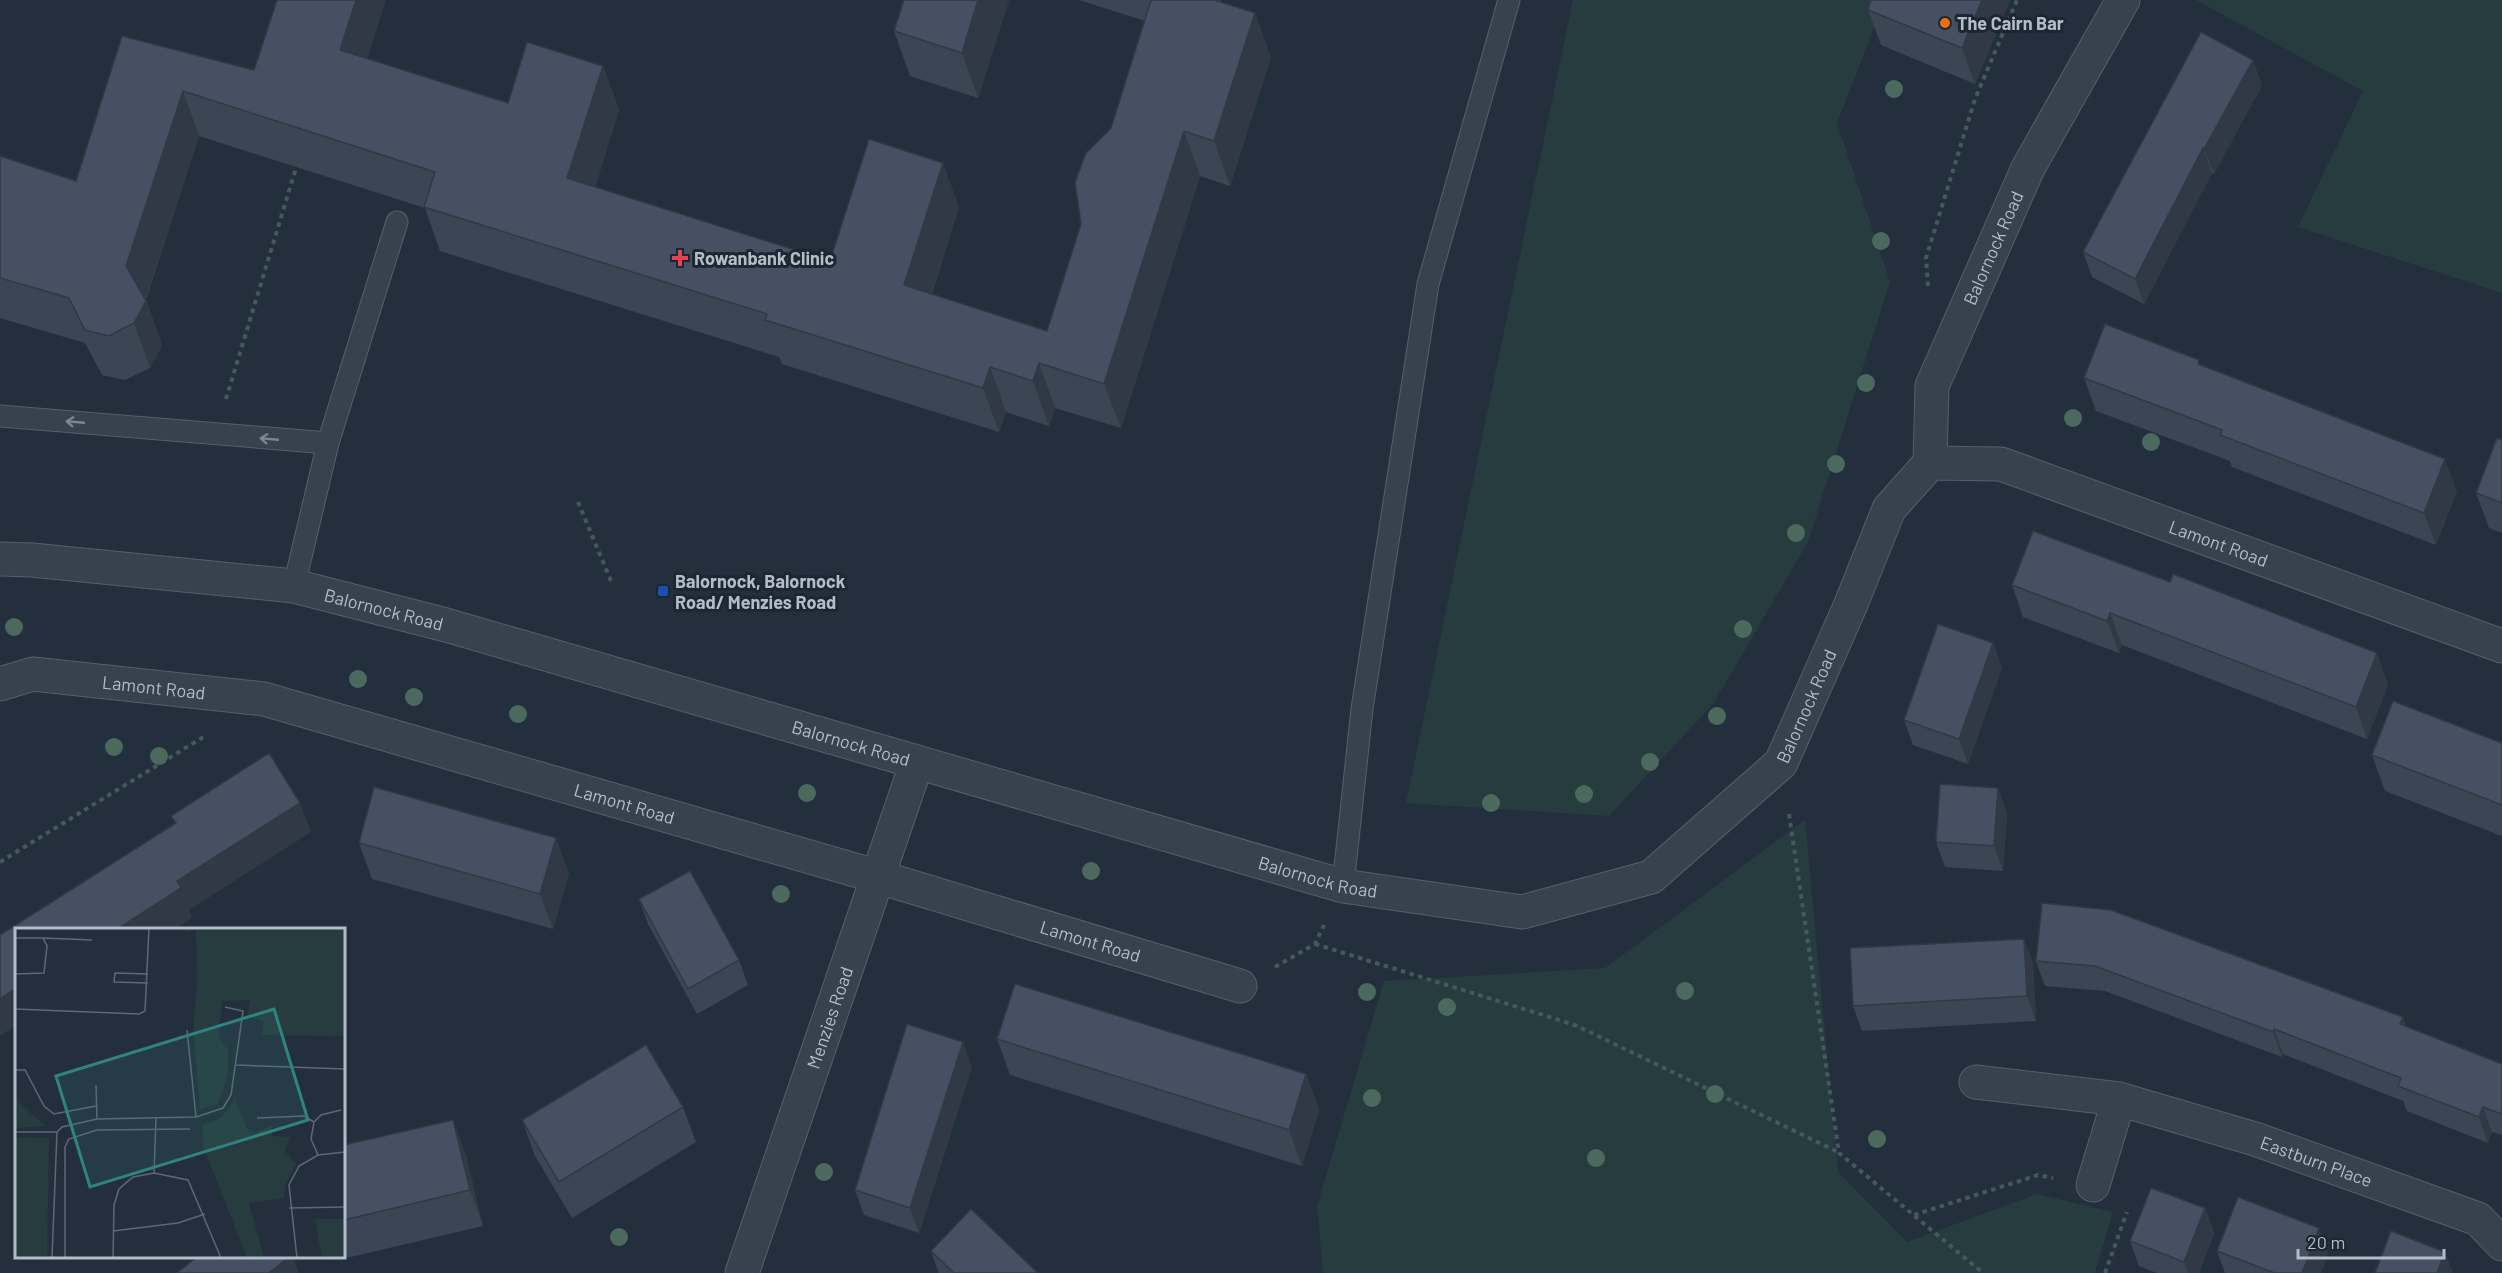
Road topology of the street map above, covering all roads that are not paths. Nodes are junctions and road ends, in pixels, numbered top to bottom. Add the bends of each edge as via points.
1 (1509, 0) edge
2 (2123, 0) edge
3 (397, 222) dead end
4 (0, 416) edge
5 (328, 443) junction
6 (1930, 463) junction
7 (0, 560) edge
8 (294, 586) junction
9 (2502, 646) edge
10 (0, 684) edge
11 (916, 762) junction
12 (879, 877) junction
13 (1343, 886) junction
14 (1240, 986) road end
15 (1976, 1082) dead end
16 (2120, 1099) junction
17 (2093, 1185) road end
18 (2502, 1244) edge
19 (742, 1273) edge

1 - 13 lane via 1428,284 1362,709
2 - 6 street, Balornock Road via 2028,168 1932,386
3 - 5 lane
5 -> 4 lane
5 - 8 lane
6 - 9 street, Lamont Road via 2001,464
6 - 13 street, Balornock Road via 1889,508 1781,763 1652,877 1522,912
7 - 8 street, Balornock Road
8 - 11 street, Balornock Road
10 - 12 street, Lamont Road via 33,674 264,699
11 - 12 street, Menzies Road
11 - 13 street, Balornock Road
12 - 14 street, Lamont Road
12 - 19 street, Menzies Road
15 - 16 street, Eastburn Place
16 - 17 street
16 - 18 street, Eastburn Place via 2255,1139 2478,1219

